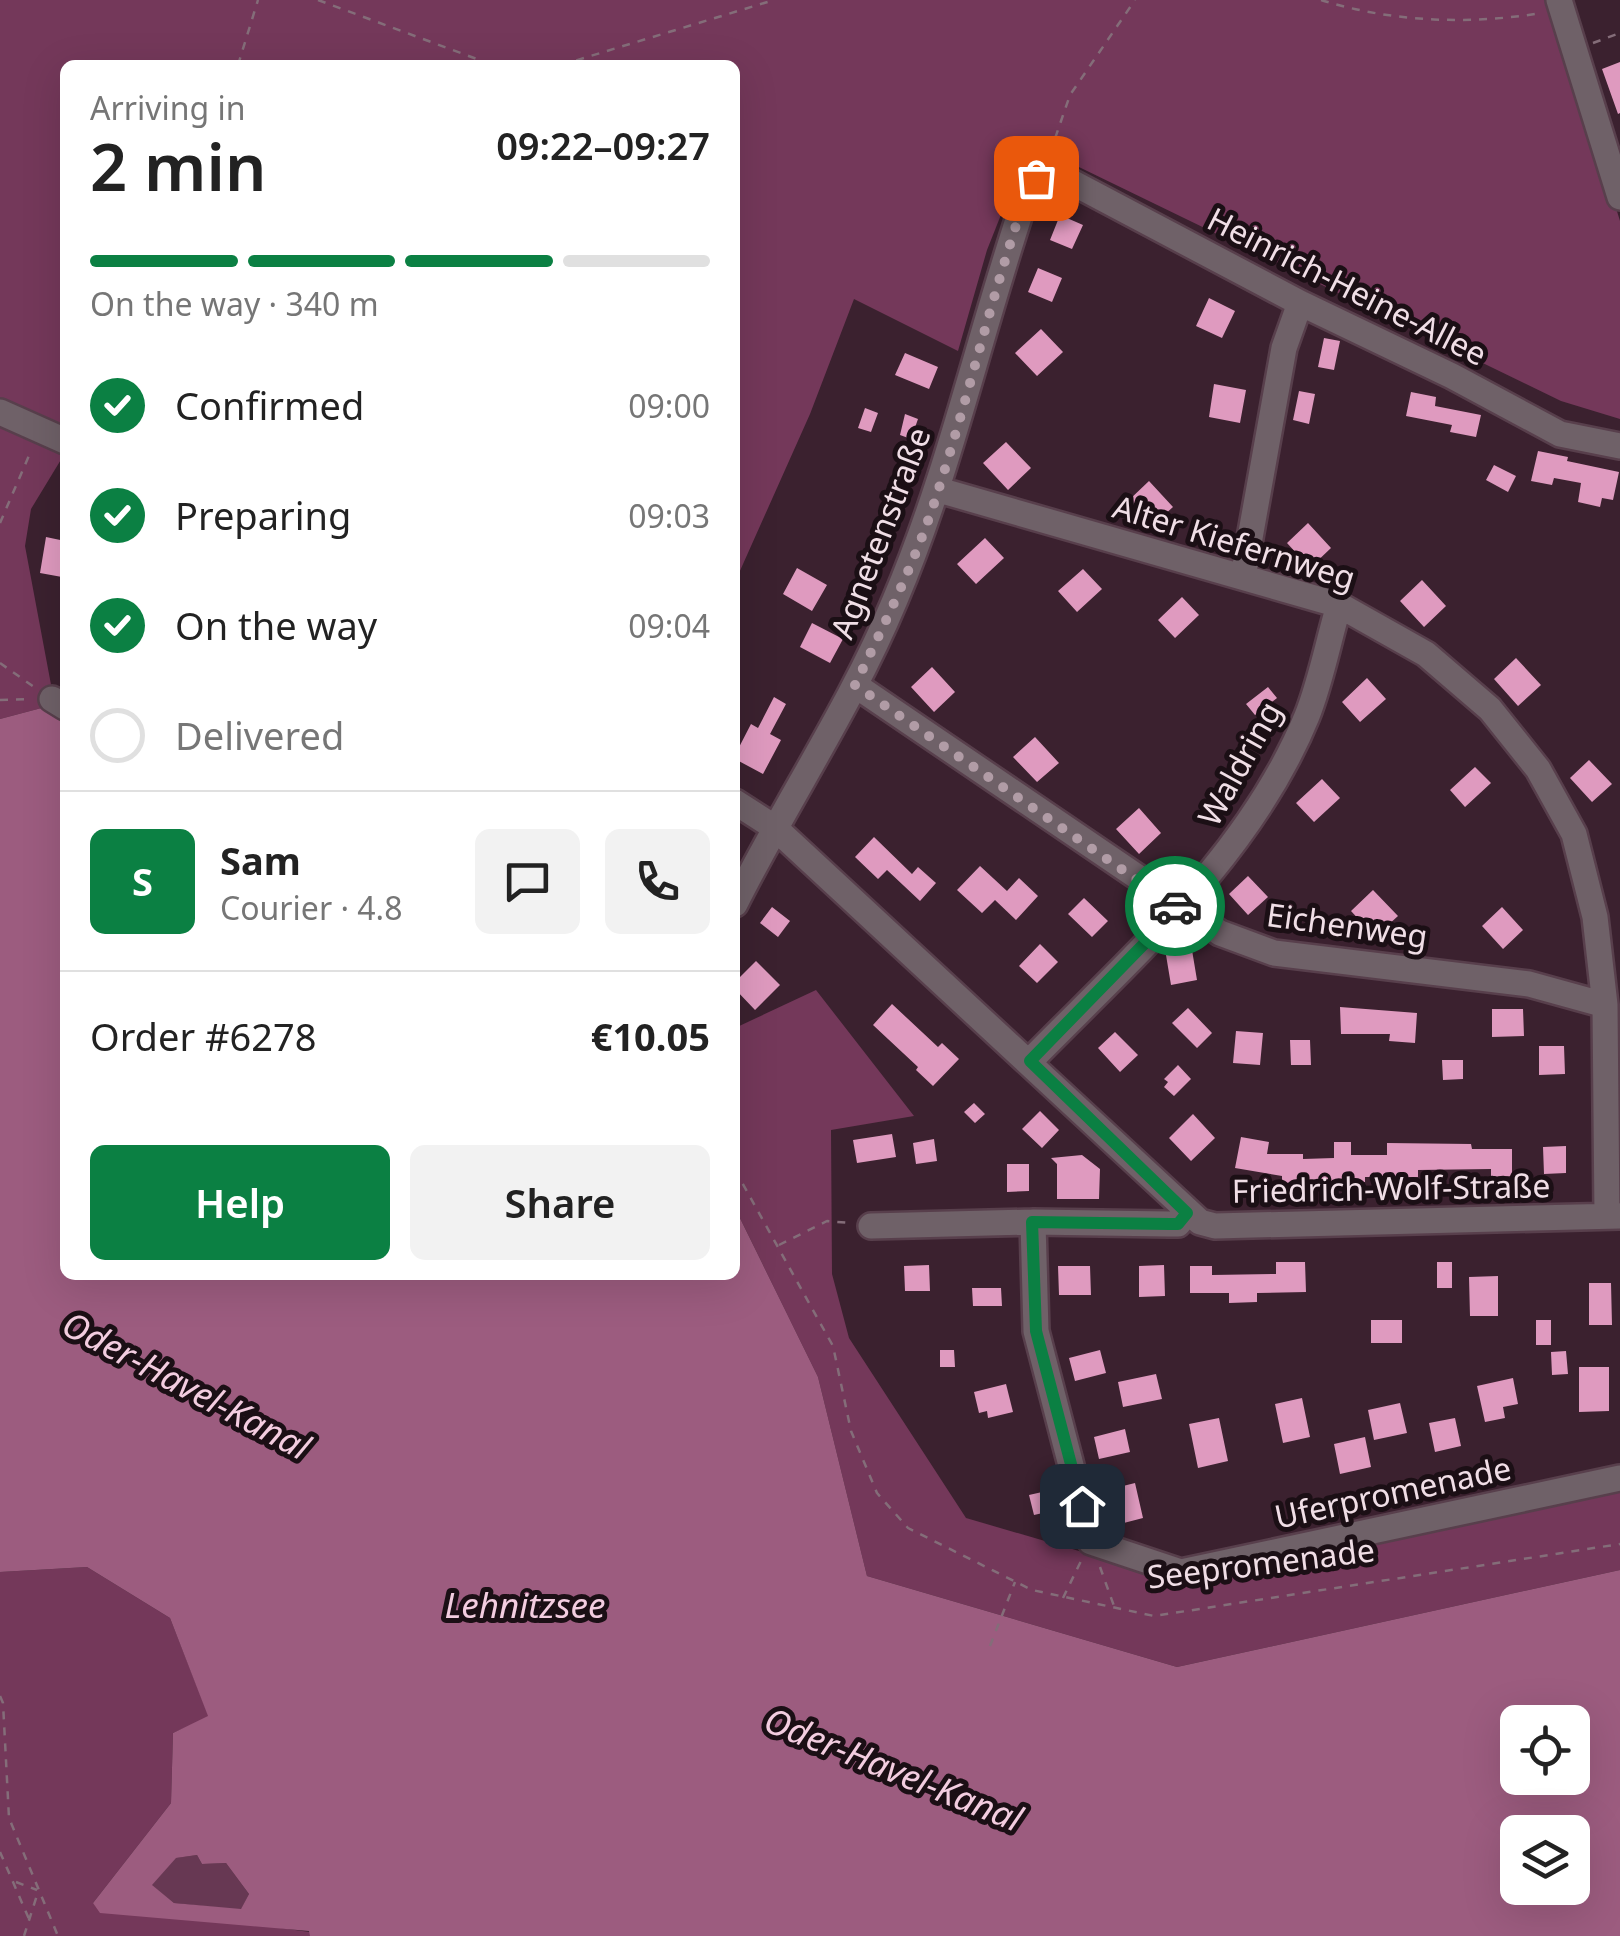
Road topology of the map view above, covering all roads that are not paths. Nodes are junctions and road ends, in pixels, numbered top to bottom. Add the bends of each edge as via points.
1 (1560, 5) edge
2 (1048, 174) joint
3 (1620, 197) edge
4 (1300, 303) junction
5 (0, 412) edge
6 (60, 438) edge
7 (1620, 446) edge
8 (939, 490) junction
9 (1243, 576) junction
10 (1339, 605) junction
11 (855, 685) junction
12 (740, 805) edge
13 (774, 827) junction
14 (740, 894) edge
15 (1179, 908) junction
16 (1605, 1005) junction
17 (1030, 1061) junction
18 (1187, 1213) junction
19 (1614, 1216) edge
20 (1032, 1222) junction
21 (871, 1226) dead end
22 (1620, 1478) edge

1 - 3 street
2 - 4 street, Heinrich-Heine-Allee
2 - 8 street, Agnetenstraße via 1029,187 1002,262
4 - 7 street, Heinrich-Heine-Allee via 1560,434
4 - 9 street via 1284,348
5 - 6 street
8 - 9 street, Alter Kiefernweg
8 - 11 street, Agnetenstraße
9 - 10 street, Alter Kiefernweg
10 - 15 street, Waldring via 1308,714 1285,760 1254,817
10 - 16 street, Alter Kiefernweg via 1426,654 1490,709 1538,769 1574,834 1595,918
11 - 13 street, Agnetenstraße
11 - 15 street, Eichenweg
12 - 13 street
13 - 14 street, Agnetenstraße
13 - 17 street
15 - 16 street, Eichenweg via 1220,934 1274,953 1530,984
15 - 17 street, Waldring
16 - 19 street, Alter Kiefernweg
17 - 18 street
18 - 19 street, Friedrich-Wolf-Straße via 1214,1226
18 - 20 street, Friedrich-Wolf-Straße via 1178,1224
20 - 21 street, Friedrich-Wolf-Straße
20 - 22 street, Uferpromenade via 1036,1331 1091,1542 1181,1572

